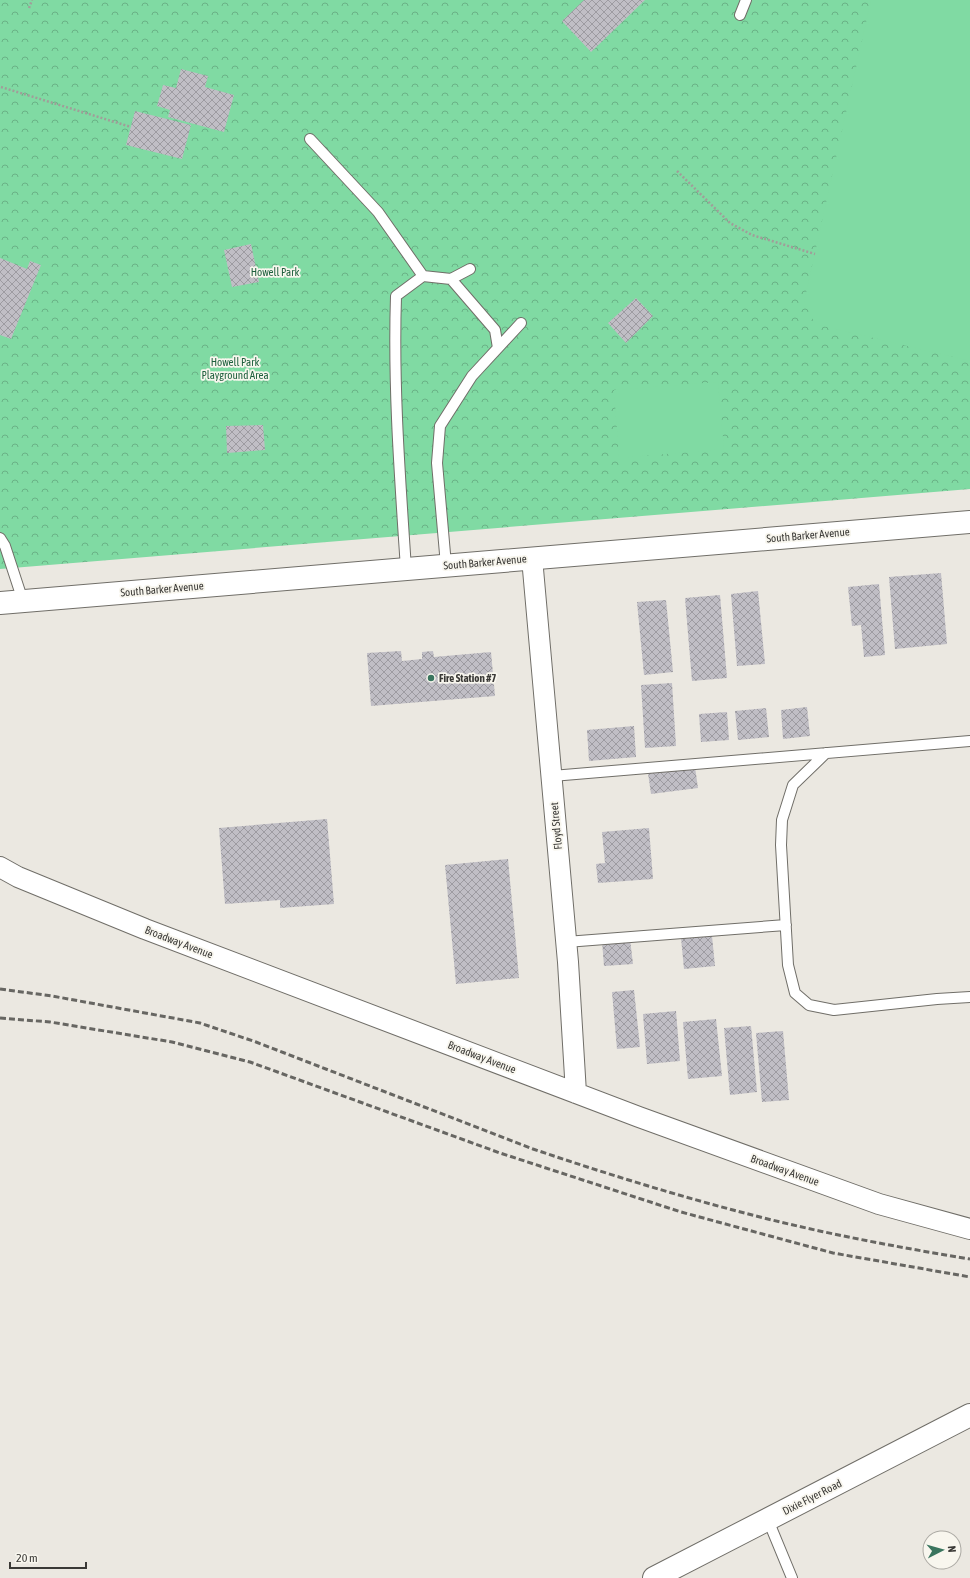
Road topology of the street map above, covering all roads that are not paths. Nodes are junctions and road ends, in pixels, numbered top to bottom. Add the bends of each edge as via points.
1 (746, 0) edge
2 (740, 15) dead end
3 (310, 138) dead end
4 (470, 269) dead end
5 (423, 276) junction
6 (451, 279) junction
7 (521, 323) dead end
8 (498, 348) junction
9 (970, 522) edge
10 (970, 529) edge
11 (0, 538) edge
12 (532, 558) junction
13 (446, 566) junction
14 (406, 569) junction
15 (23, 601) junction
16 (0, 603) edge
17 (970, 741) edge
18 (826, 753) junction
19 (552, 776) junction
20 (0, 867) edge
21 (786, 925) junction
22 (566, 942) junction
23 (970, 997) edge
24 (576, 1093) junction
25 (970, 1229) edge
26 (970, 1415) edge
27 (768, 1520) junction
28 (654, 1578) edge
29 (792, 1578) edge

1 - 2 lane
3 - 5 lane via 378,212
4 - 6 lane
5 - 6 lane
5 - 14 lane via 396,296 394,355
6 - 8 lane via 495,330
7 - 8 lane
8 - 13 lane via 472,376 440,426 437,463
9 - 10 street
9 - 12 main road, South Barker Avenue
11 - 15 lane
12 - 13 main road, South Barker Avenue
12 - 19 street, Floyd Street
13 - 14 main road, South Barker Avenue
14 - 15 main road, South Barker Avenue
15 - 16 main road, South Barker Avenue
17 - 18 lane
18 - 19 lane
18 - 21 lane via 793,784 782,820
19 - 22 street, Floyd Street
20 - 24 street, Broadway Avenue via 18,877 145,929
21 - 22 lane
21 - 23 lane via 788,965 795,993 809,1005 834,1010
22 - 24 street, Floyd Street
24 - 25 street, Broadway Avenue via 879,1204
26 - 27 main road, Dixie Flyer Road
27 - 28 main road, Dixie Flyer Road
27 - 29 lane

